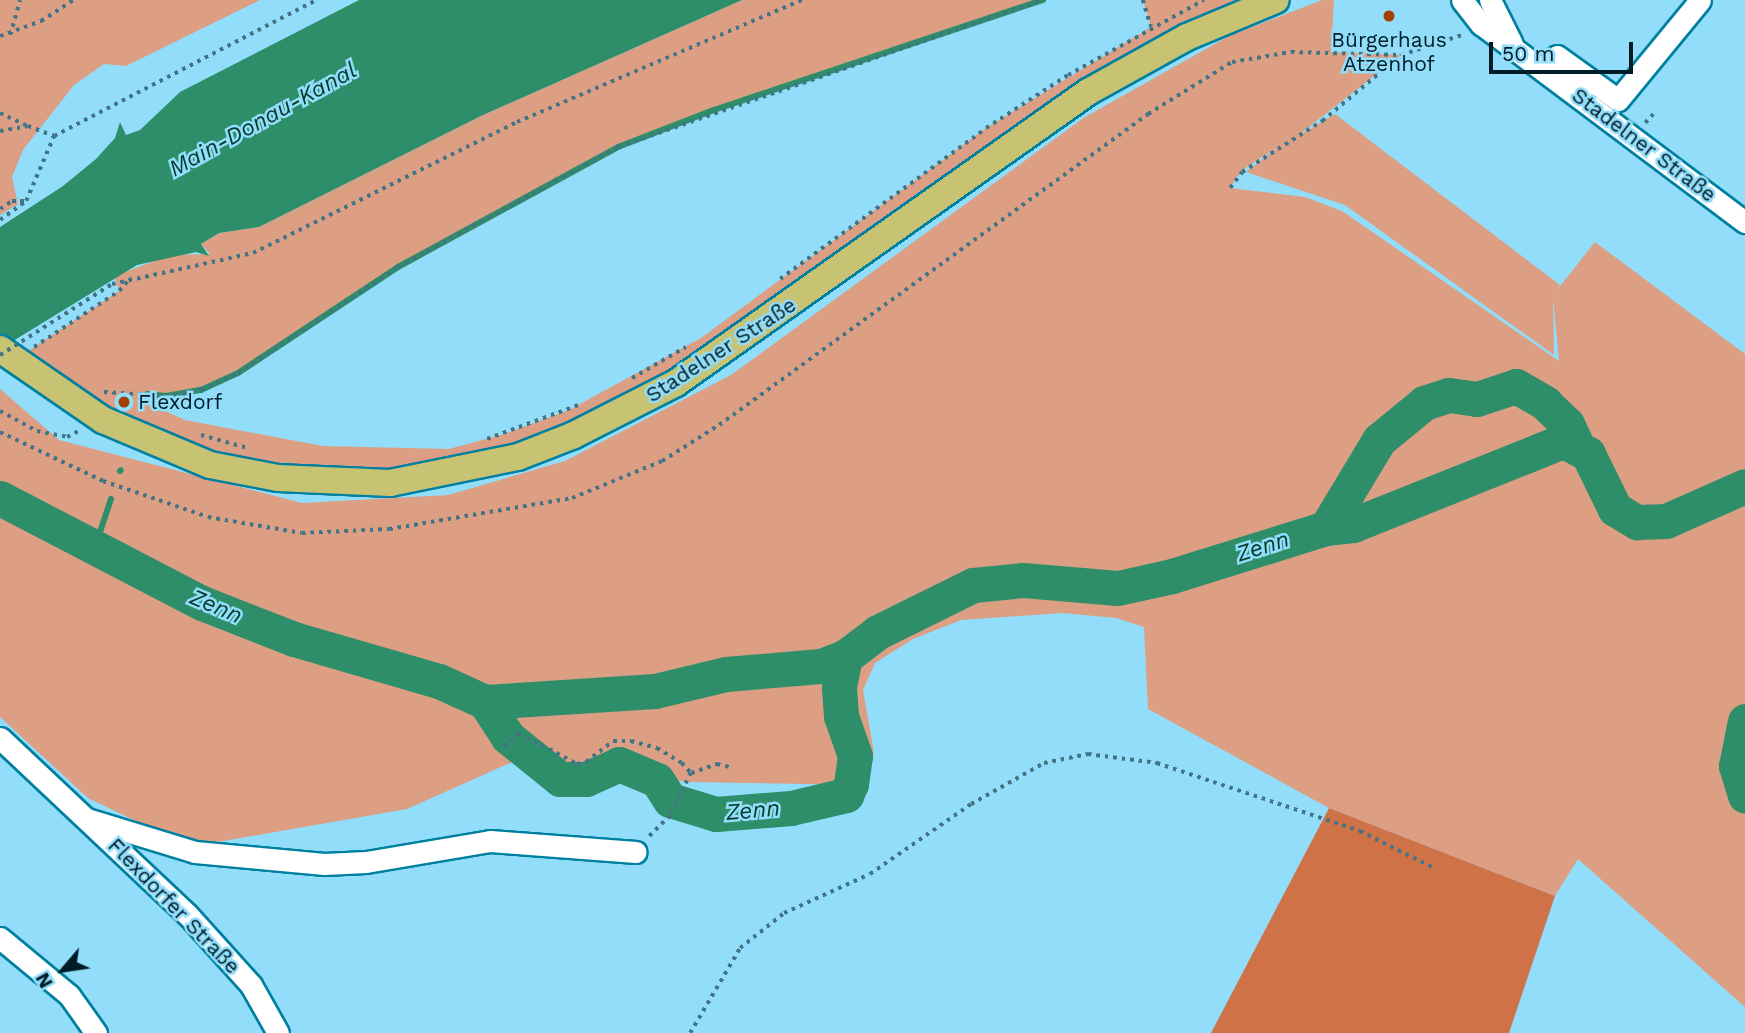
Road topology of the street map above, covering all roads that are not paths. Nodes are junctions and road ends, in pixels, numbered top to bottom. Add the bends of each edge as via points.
1 (1276, 0) edge
2 (1462, 0) edge
3 (1490, 0) edge
4 (1700, 0) edge
5 (1513, 45) junction
6 (1544, 69) junction
7 (1745, 222) edge
8 (13, 351) edge
9 (0, 738) edge
10 (88, 819) junction
11 (636, 852) road end
12 (0, 938) edge
13 (96, 1033) edge
14 (278, 1033) edge

1 - 8 main road, Stadelner Straße via 1187,37 1088,92 676,383 574,435 518,457 390,483 278,478 210,464 103,420
2 - 5 street, Stadelner Straße via 1481,24
3 - 5 street, Stadelner Straße
4 - 6 street, Stadelner Straße via 1618,100 1557,57
5 - 6 street, Stadelner Straße
6 - 7 street, Stadelner Straße
9 - 10 street, Flexdorfer Straße
10 - 11 street, Flexdorfer Straße via 195,852 324,864 366,862 490,841
10 - 14 street, Flexdorfer Straße via 187,914 251,985
12 - 13 street via 69,995

